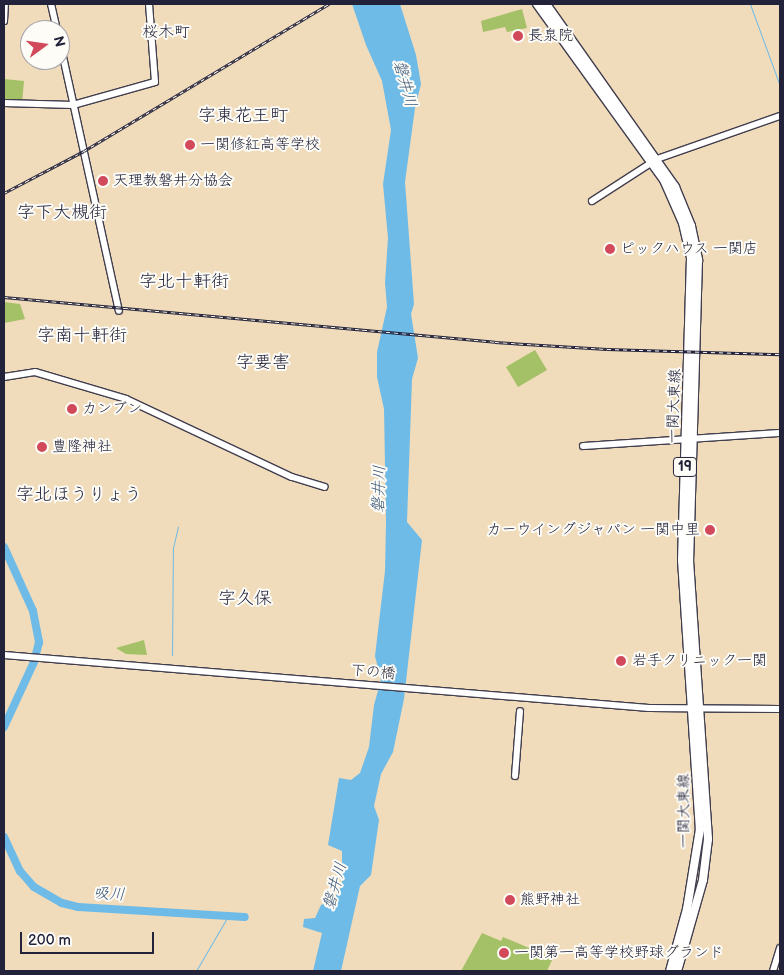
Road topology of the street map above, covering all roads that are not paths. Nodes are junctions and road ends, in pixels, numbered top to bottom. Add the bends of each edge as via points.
1 (5, 4) edge
2 (52, 4) edge
3 (149, 4) edge
4 (537, 4) edge
5 (546, 4) edge
6 (55, 20) edge
7 (4, 21) edge
8 (66, 70) edge
9 (4, 103) edge
10 (74, 105) junction
11 (780, 116) edge
12 (654, 160) junction
13 (592, 201) dead end
14 (119, 311) dead end
15 (4, 377) edge
16 (780, 434) edge
17 (690, 441) junction
18 (583, 446) dead end
19 (324, 487) dead end
20 (4, 655) edge
21 (697, 709) junction
22 (780, 709) edge
23 (520, 711) dead end
24 (515, 776) dead end
25 (780, 948) edge
26 (670, 971) edge
27 (677, 971) edge
28 (773, 971) edge

1 - 7 street
2 - 6 street
3 - 10 street via 155,82
4 - 12 main road, 一関大東線 / 19
5 - 12 main road, 一関大東線 / 19
8 - 10 street
9 - 10 street
10 - 14 street
11 - 12 street
12 - 13 street
12 - 17 main road, 一関大東線 / 19 via 672,196 691,257
15 - 19 street via 35,372 126,399 292,477
16 - 17 street
17 - 18 street
17 - 21 main road, 一関大東線 / 19 via 682,560
20 - 21 street, 下の橋
21 - 22 street, 下の橋
21 - 26 main road, 一関大東線 / 19 via 700,830 687,908
21 - 27 main road, 一関大東線 / 19 via 708,839 703,880
23 - 24 street
25 - 28 street

